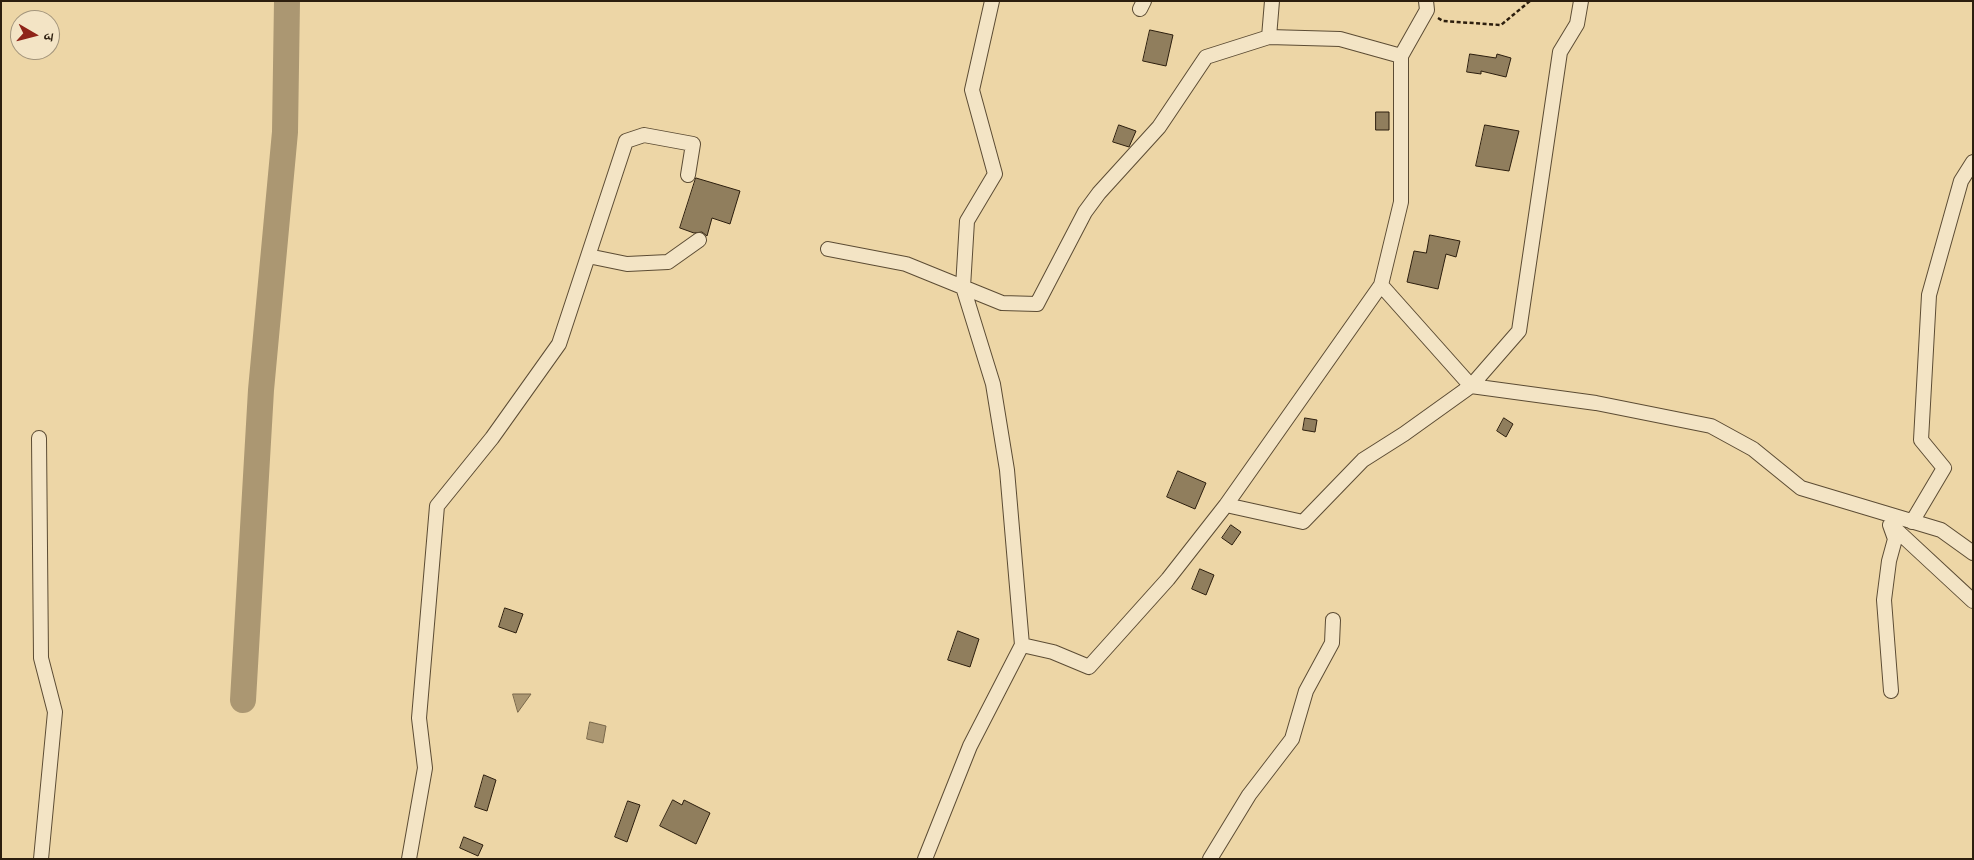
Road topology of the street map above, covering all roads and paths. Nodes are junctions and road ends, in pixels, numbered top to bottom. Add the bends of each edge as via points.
1 (992, 1) edge
2 (1272, 1) edge
3 (1530, 1) edge
4 (1581, 1) edge
5 (1427, 5) edge
6 (1269, 37) junction
7 (1401, 56) junction
8 (1973, 162) edge
9 (688, 175) dead end
10 (700, 240) dead end
11 (828, 249) dead end
12 (588, 256) junction
13 (1381, 285) junction
14 (963, 287) junction
15 (1471, 386) junction
16 (39, 438) dead end
17 (1226, 505) junction
18 (1878, 512) junction
19 (1912, 522) junction
20 (1890, 525) junction
21 (1973, 553) edge
22 (1973, 601) edge
23 (1334, 620) dead end
24 (1022, 645) junction
25 (1891, 691) dead end
26 (41, 859) edge
27 (409, 859) edge
28 (925, 859) edge
29 (1210, 859) edge

1 - 14 street via 972,90 995,174 967,221
2 - 6 street
3 - 5 path via 1501,25 1443,21
4 - 15 street via 1577,24 1560,52 1519,331
5 - 7 street
6 - 7 street via 1340,39
6 - 14 street via 1206,57 1159,128 1085,212 1037,304 1002,303
7 - 13 street via 1401,202
8 - 19 street via 1961,181 1929,295 1921,440 1944,468
9 - 12 street via 693,144 644,135 626,141
10 - 12 street via 668,262 627,264
11 - 14 street via 906,264
12 - 27 street via 559,344 492,438 437,506 419,718 426,768
13 - 15 street
13 - 17 street
14 - 24 street via 994,394 1007,470
15 - 17 street via 1362,460 1303,522
15 - 18 street via 1596,403 1711,426 1753,449 1802,488
16 - 26 street via 41,658 55,712
17 - 24 street via 1168,579 1089,667 1053,652
18 - 19 street
18 - 20 street
19 - 21 street via 1941,530
20 - 22 street
20 - 25 street via 1895,539 1884,600
23 - 29 street via 1332,643 1306,691 1292,739 1249,795
24 - 28 street via 970,746

